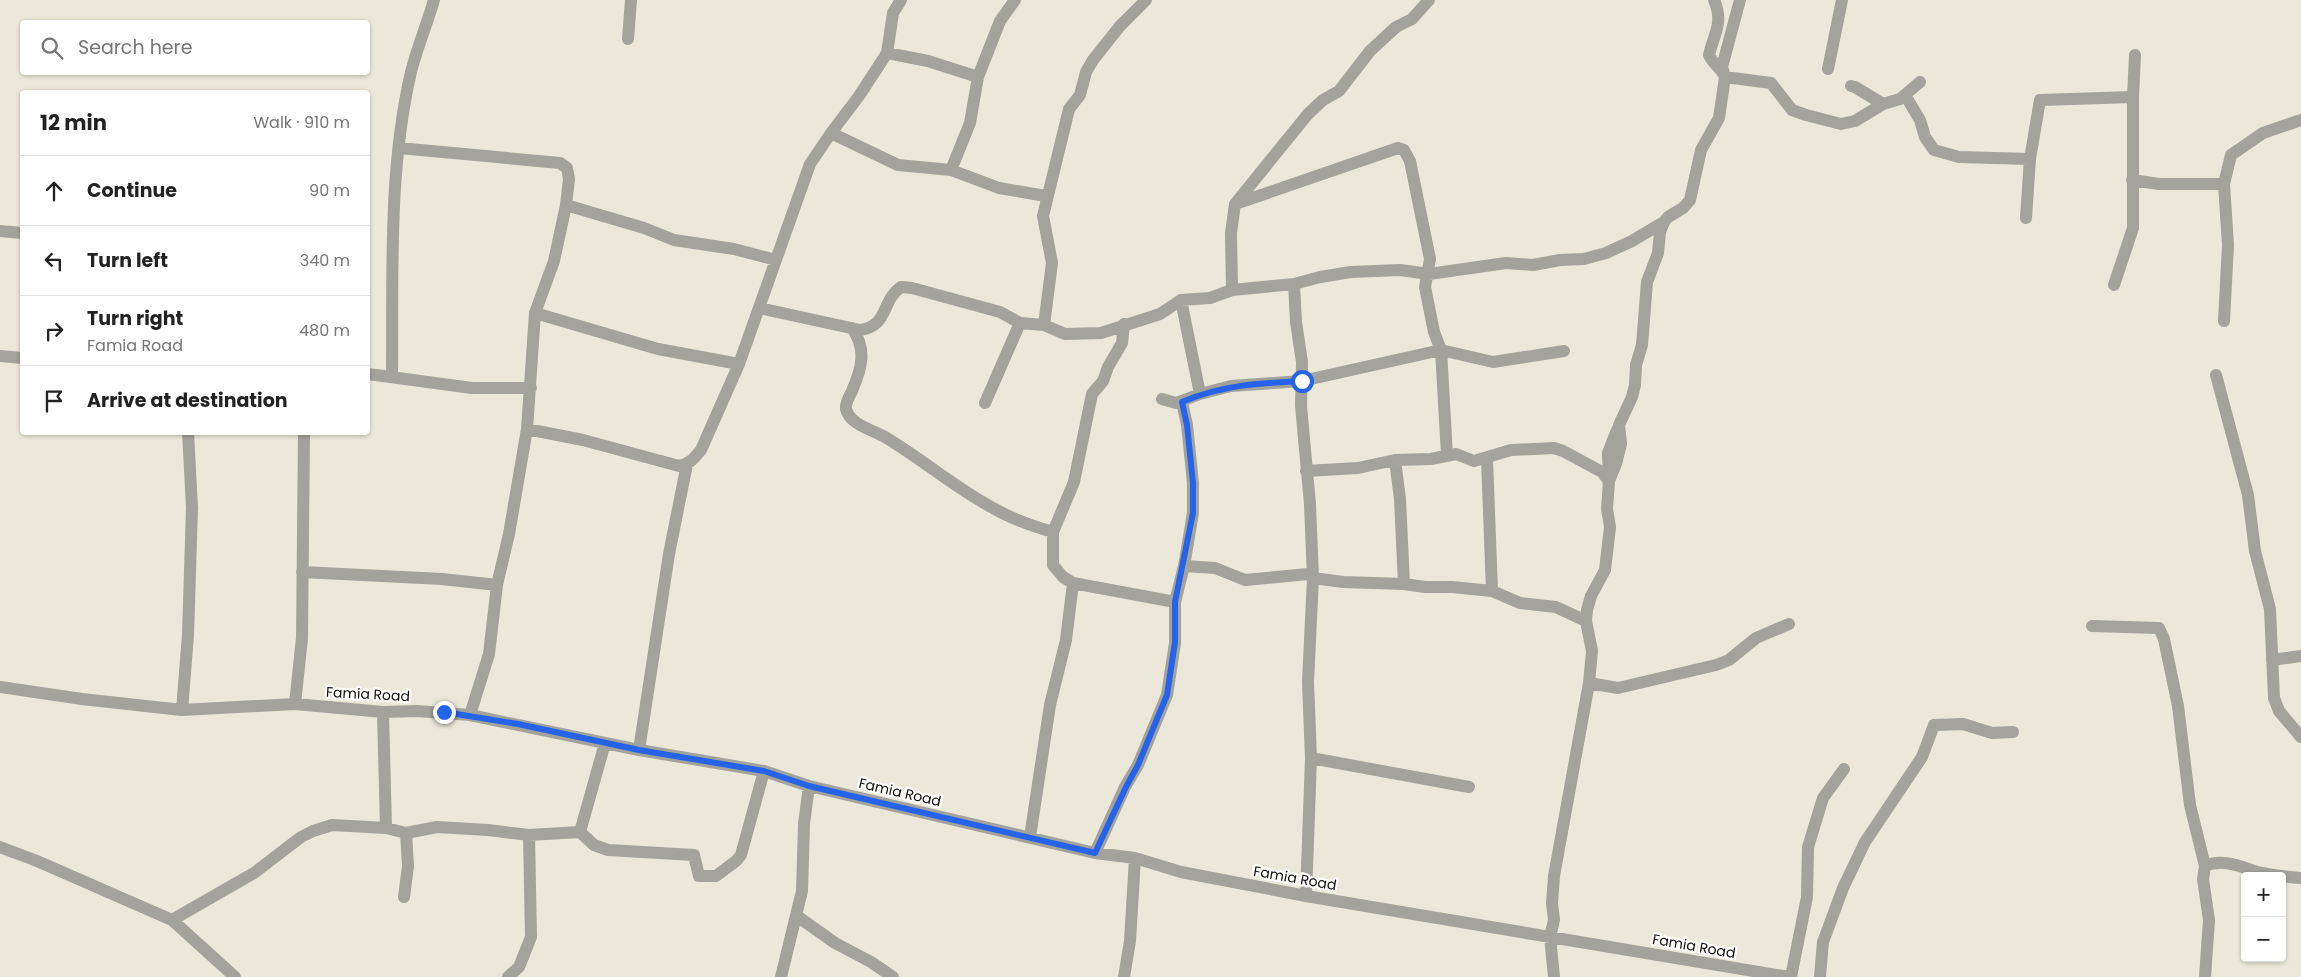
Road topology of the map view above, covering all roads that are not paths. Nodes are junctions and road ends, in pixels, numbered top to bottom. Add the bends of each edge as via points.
1 (434, 0) edge
2 (631, 0) edge
3 (901, 0) edge
4 (1015, 0) edge
5 (1146, 0) edge
6 (1429, 0) edge
7 (1714, 0) edge
8 (1740, 0) edge
9 (1842, 0) edge
10 (628, 39) dead end
11 (886, 53) junction
12 (2135, 55) dead end
13 (1828, 69) dead end
14 (978, 77) junction
15 (1725, 77) junction
16 (1920, 82) dead end
17 (1850, 86) dead end
18 (1905, 95) junction
19 (2133, 97) junction
20 (1883, 104) junction
21 (2301, 120) edge
22 (831, 133) junction
23 (399, 148) junction
24 (2030, 158) junction
25 (951, 170) junction
26 (2132, 180) junction
27 (2224, 184) junction
28 (1046, 196) junction
29 (1235, 204) junction
30 (566, 205) junction
31 (2026, 218) dead end
32 (1664, 222) junction
33 (0, 231) edge
34 (20, 233) edge
35 (776, 260) junction
36 (1429, 274) junction
37 (1294, 284) junction
38 (2114, 285) dead end
39 (1232, 290) junction
40 (1181, 300) junction
41 (759, 308) junction
42 (535, 313) junction
43 (2224, 321) dead end
44 (1020, 323) junction
45 (1124, 324) junction
46 (1044, 325) junction
47 (852, 328) junction
48 (1441, 350) junction
49 (1564, 351) dead end
50 (0, 356) edge
51 (20, 358) edge
52 (739, 364) junction
53 (370, 374) edge
54 (2216, 375) dead end
55 (392, 376) junction
56 (1302, 381) junction
57 (531, 388) junction
58 (1200, 394) junction
59 (1162, 399) dead end
60 (1182, 402) junction
61 (985, 403) dead end
62 (527, 429) junction
63 (188, 435) edge
64 (304, 435) edge
65 (1447, 456) junction
66 (1487, 459) junction
67 (1395, 460) junction
68 (687, 464) junction
69 (1306, 472) junction
70 (1609, 481) junction
71 (1053, 532) junction
72 (1184, 566) junction
73 (302, 572) junction
74 (1313, 578) junction
75 (1073, 582) junction
76 (1404, 584) junction
77 (497, 585) junction
78 (1492, 591) junction
79 (1175, 602) junction
80 (1586, 621) junction
81 (1789, 624) dead end
82 (2092, 626) dead end
83 (2301, 656) edge
84 (2272, 660) junction
85 (1589, 684) junction
86 (0, 687) edge
87 (295, 704) junction
88 (182, 710) junction
89 (383, 712) junction
90 (470, 715) junction
91 (2013, 732) dead end
92 (2301, 737) edge
93 (605, 743) junction
94 (639, 750) junction
95 (1311, 758) junction
96 (1844, 769) dead end
97 (764, 771) junction
98 (809, 786) junction
99 (1469, 787) dead end
100 (386, 828) junction
101 (580, 832) junction
102 (406, 833) junction
103 (530, 835) junction
104 (1030, 837) junction
105 (0, 847) edge
106 (1095, 853) junction
107 (1135, 858) junction
108 (2205, 866) junction
109 (2301, 878) edge
110 (1306, 896) junction
111 (404, 897) dead end
112 (797, 916) junction
113 (172, 920) junction
114 (1550, 937) junction
115 (879, 973) edge
116 (235, 977) edge
117 (508, 977) edge
118 (781, 977) edge
119 (893, 977) edge
120 (1124, 977) edge
121 (1554, 977) edge
122 (1790, 977) edge
123 (1820, 977) edge
124 (2205, 977) edge

1 - 23 street via 411,72
2 - 10 street
3 - 11 street via 893,13
4 - 14 street via 1000,21
5 - 28 street via 1120,26 1086,72 1080,95 1069,109
6 - 29 street via 1412,19 1396,27 1370,51 1339,91 1308,114
7 - 15 street via 1718,27 1709,55
8 - 15 street via 1722,67
9 - 13 street
11 - 14 street via 928,61
11 - 22 street
12 - 19 street
14 - 25 street via 970,123
15 - 20 street via 1771,83 1792,110 1835,123 1855,120
15 - 32 street via 1722,110 1701,150 1690,200
16 - 18 street
17 - 20 street
18 - 20 street
18 - 24 street via 1934,150 1959,157
19 - 24 street via 2040,100
19 - 26 street
21 - 27 street via 2263,133 2231,155
22 - 25 street via 898,165
22 - 35 street via 810,164
23 - 30 street via 560,163 567,168 569,179
23 - 55 street via 393,250
24 - 31 street
25 - 28 street via 999,188
26 - 27 street via 2159,184
26 - 38 street via 2133,228
27 - 43 street via 2228,245
28 - 46 street via 1043,216 1052,263
29 - 36 street via 1398,148 1404,150 1410,161 1430,259
29 - 39 street via 1231,233
30 - 35 street via 674,240 734,249
30 - 42 street via 554,262
32 - 36 street via 1632,241 1584,259 1533,265 1506,263
32 - 70 street via 1648,282 1642,345 1633,391 1608,453
33 - 34 street
35 - 41 street
36 - 37 street via 1400,270 1351,272
36 - 48 street via 1425,287
37 - 39 street
37 - 56 street
39 - 40 street via 1210,298
40 - 45 street via 1160,314
40 - 58 street
41 - 47 street
41 - 52 street
42 - 52 street via 658,349
42 - 57 street
44 - 46 street
44 - 47 street via 1000,312 900,287 876,324 860,330
44 - 61 street
45 - 46 street via 1101,333 1065,334
45 - 71 street via 1122,343 1092,394 1074,482
47 - 71 street via 863,353 861,369 847,402 846,409 851,418 993,508 1026,524
48 - 49 street via 1493,362
48 - 56 street
48 - 65 street
50 - 51 street
52 - 68 street via 701,450
53 - 55 street
54 - 84 street via 2248,494 2255,551 2270,610
55 - 57 street via 472,388
56 - 58 street via 1232,386
56 - 69 street via 1300,406
57 - 62 street
58 - 60 street
59 - 60 street
60 - 72 street via 1193,483 1193,513
62 - 68 street via 584,440 679,466
62 - 77 street
63 - 88 street via 192,508
64 - 73 street
65 - 66 street via 1456,454 1474,461
65 - 67 street
66 - 70 street via 1512,450 1554,448 1602,472
66 - 78 street
67 - 69 street via 1358,468
67 - 76 street
68 - 94 street via 669,554
69 - 74 street
70 - 80 street via 1607,509 1610,527 1605,570 1591,596
71 - 75 street via 1053,565
72 - 74 street via 1215,568 1245,580 1292,574 1308,574
72 - 79 street
73 - 77 street
73 - 87 street via 302,638
74 - 76 street
74 - 95 street via 1308,682
75 - 79 street
75 - 104 street via 1066,640 1050,705
76 - 78 street
77 - 90 street via 489,654
78 - 80 street via 1520,603 1556,607
79 - 106 street via 1175,642 1167,695 1138,765
80 - 85 street via 1592,650
81 - 85 street via 1756,638 1728,660 1716,665 1618,688
82 - 108 street via 2158,628 2164,639 2178,706 2190,805
83 - 84 street
84 - 92 street via 2274,698 2279,711
85 - 114 street via 1554,876 1554,920
86 - 88 street, Famia Road
87 - 88 street, Famia Road
87 - 89 street, Famia Road
89 - 90 street, Famia Road
89 - 100 street
90 - 93 street, Famia Road
91 - 123 street via 1992,733 1963,724 1934,725 1922,757 1865,842 1843,888 1823,942
93 - 94 street, Famia Road
93 - 101 street
94 - 97 street, Famia Road
95 - 99 street
95 - 110 street
96 - 122 street via 1823,798 1808,847 1807,897
97 - 98 street, Famia Road
97 - 101 street via 740,855 716,876 699,876 694,856 608,850 594,845
98 - 104 street, Famia Road
98 - 112 street via 802,891
100 - 102 street
100 - 113 street via 332,825 313,830 254,873
101 - 103 street
102 - 103 street via 437,828
102 - 111 street via 408,866
103 - 117 street via 531,937 519,967
104 - 106 street, Famia Road
105 - 113 street
106 - 107 street, Famia Road
107 - 110 street, Famia Road via 1180,872
107 - 120 street via 1130,941
108 - 109 street via 2226,863
108 - 124 street via 2203,879 2209,920
110 - 114 street, Famia Road
112 - 115 street
112 - 118 street
113 - 116 street
114 - 121 street
114 - 122 street, Famia Road
115 - 119 street

